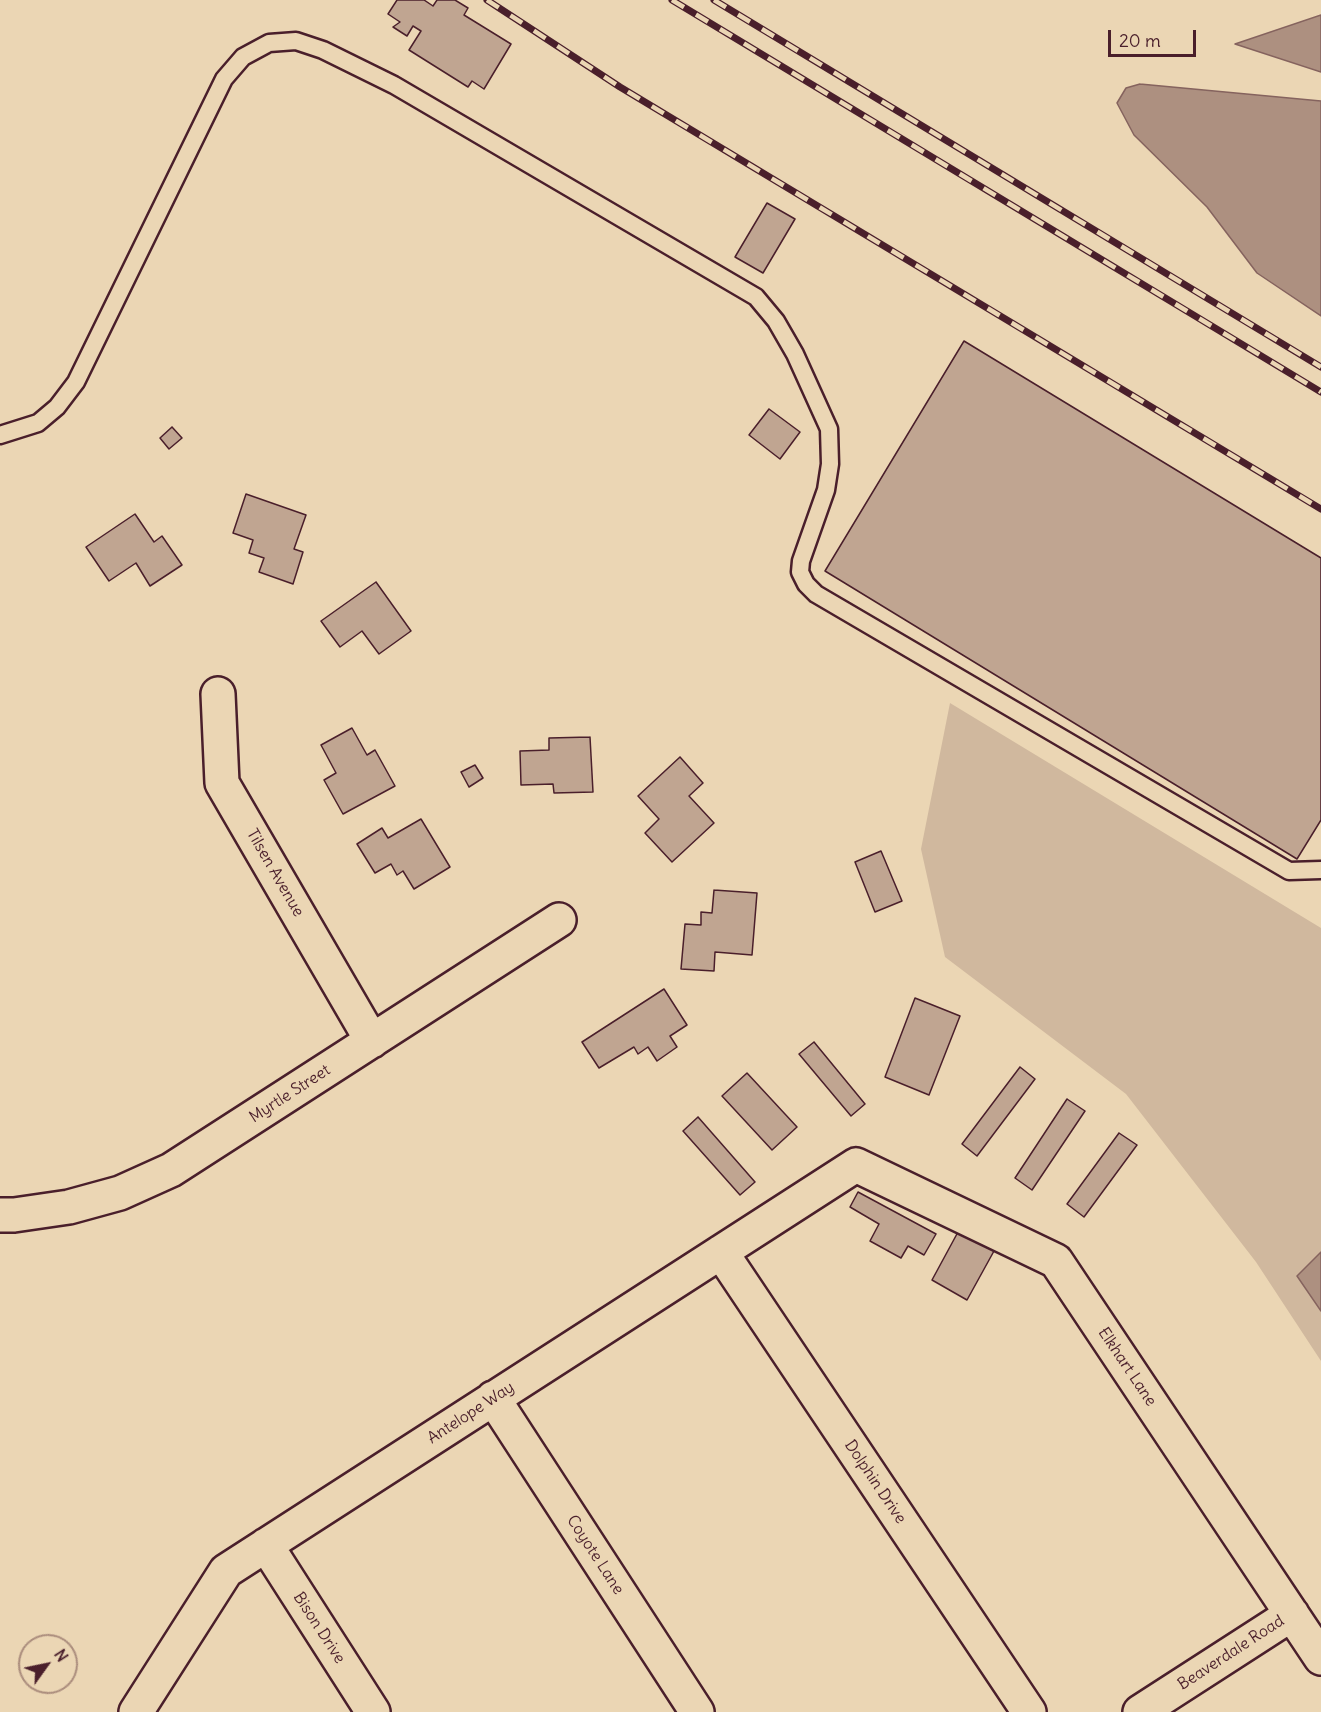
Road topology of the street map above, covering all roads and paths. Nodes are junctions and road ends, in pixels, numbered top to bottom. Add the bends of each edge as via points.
1 (0, 435) edge
2 (218, 694) dead end
3 (1321, 870) edge
4 (559, 920) dead end
5 (372, 1041) junction
6 (856, 1165) joint
7 (0, 1215) edge
8 (721, 1252) junction
9 (493, 1398) junction
10 (266, 1545) junction
11 (1292, 1614) junction
12 (1321, 1658) edge
13 (136, 1712) edge
14 (373, 1712) edge
15 (697, 1712) edge
16 (1029, 1712) edge
17 (1140, 1712) edge

1 - 3 lane via 38,423 57,407 76,382 224,79 243,57 269,44 296,40 394,85 756,297 795,354 829,429 826,490 800,572 816,594 1289,871
2 - 5 street, Tilsen Avenue via 222,783
4 - 5 street, Myrtle Street
5 - 7 street, Myrtle Street via 171,1170 120,1193 69,1207
6 - 8 street, Antelope Way
6 - 11 street, Elkhart Lane via 1056,1261
8 - 9 street, Antelope Way
8 - 16 street, Dolphin Drive
9 - 10 street, Antelope Way
9 - 15 street, Coyote Lane
10 - 13 street, Antelope Way via 226,1571
10 - 14 street, Bison Drive
11 - 12 street, Elkhart Lane
11 - 17 street, Beaverdale Road

